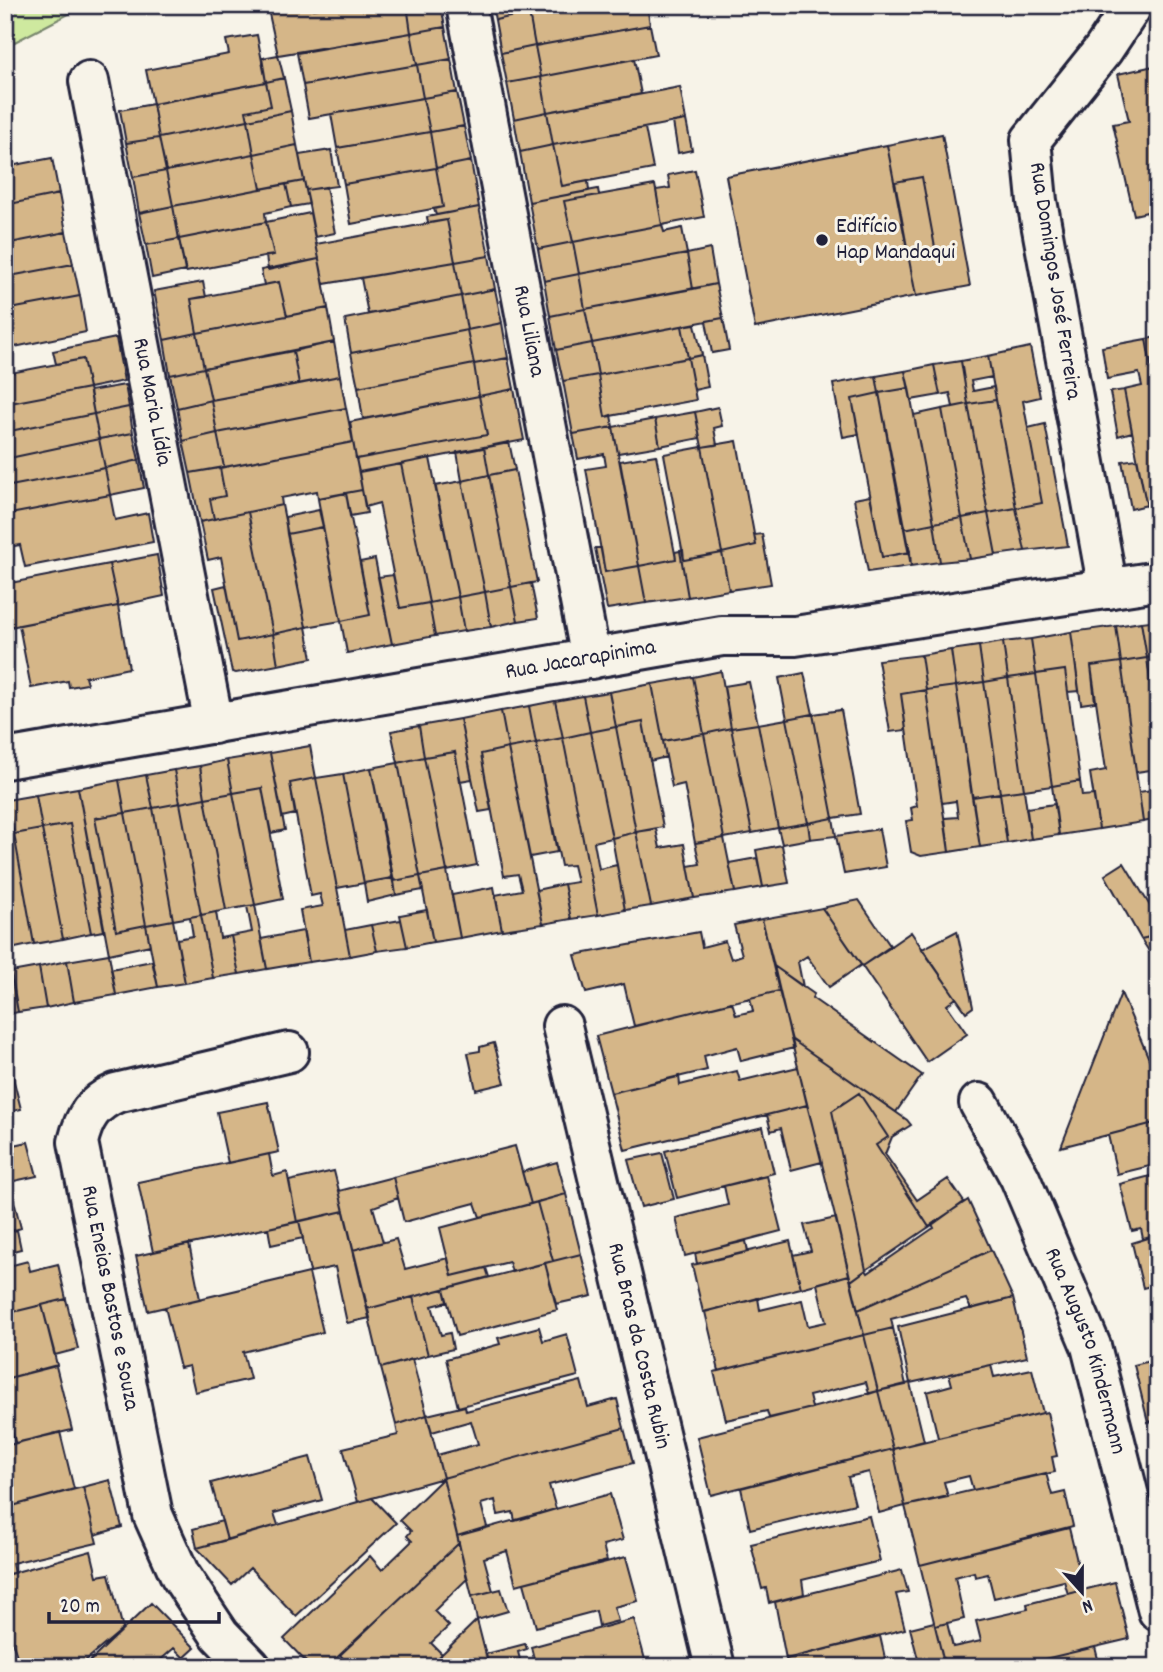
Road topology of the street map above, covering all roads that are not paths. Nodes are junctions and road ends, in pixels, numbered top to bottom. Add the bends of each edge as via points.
1 (466, 5) edge
2 (1133, 5) edge
3 (89, 81) dead end
4 (1158, 581) edge
5 (1108, 589) junction
6 (591, 659) junction
7 (214, 724) junction
8 (5, 759) edge
9 (562, 1026) dead end
10 (289, 1052) dead end
11 (978, 1103) dead end
12 (1158, 1611) edge
13 (251, 1667) edge
14 (715, 1667) edge

1 - 6 street, Rua Liliana
2 - 5 street, Rua Domingos José Ferreira via 1031,140 1037,201
3 - 7 street, Rua Maria Lídia
4 - 5 street, Rua Jacarapinima
5 - 6 street, Rua Jacarapinima via 794,636 722,636
6 - 7 street, Rua Jacarapinima
7 - 8 street, Rua Jacarapinima
9 - 14 street, Rua Bras da Costa Rubin
10 - 13 street, Rua Eneias Bastos e Souza via 102,1099 89,1111 78,1142 153,1515 180,1575 220,1635
11 - 12 street, Rua Augusto Kindermann via 1020,1178 1091,1346

